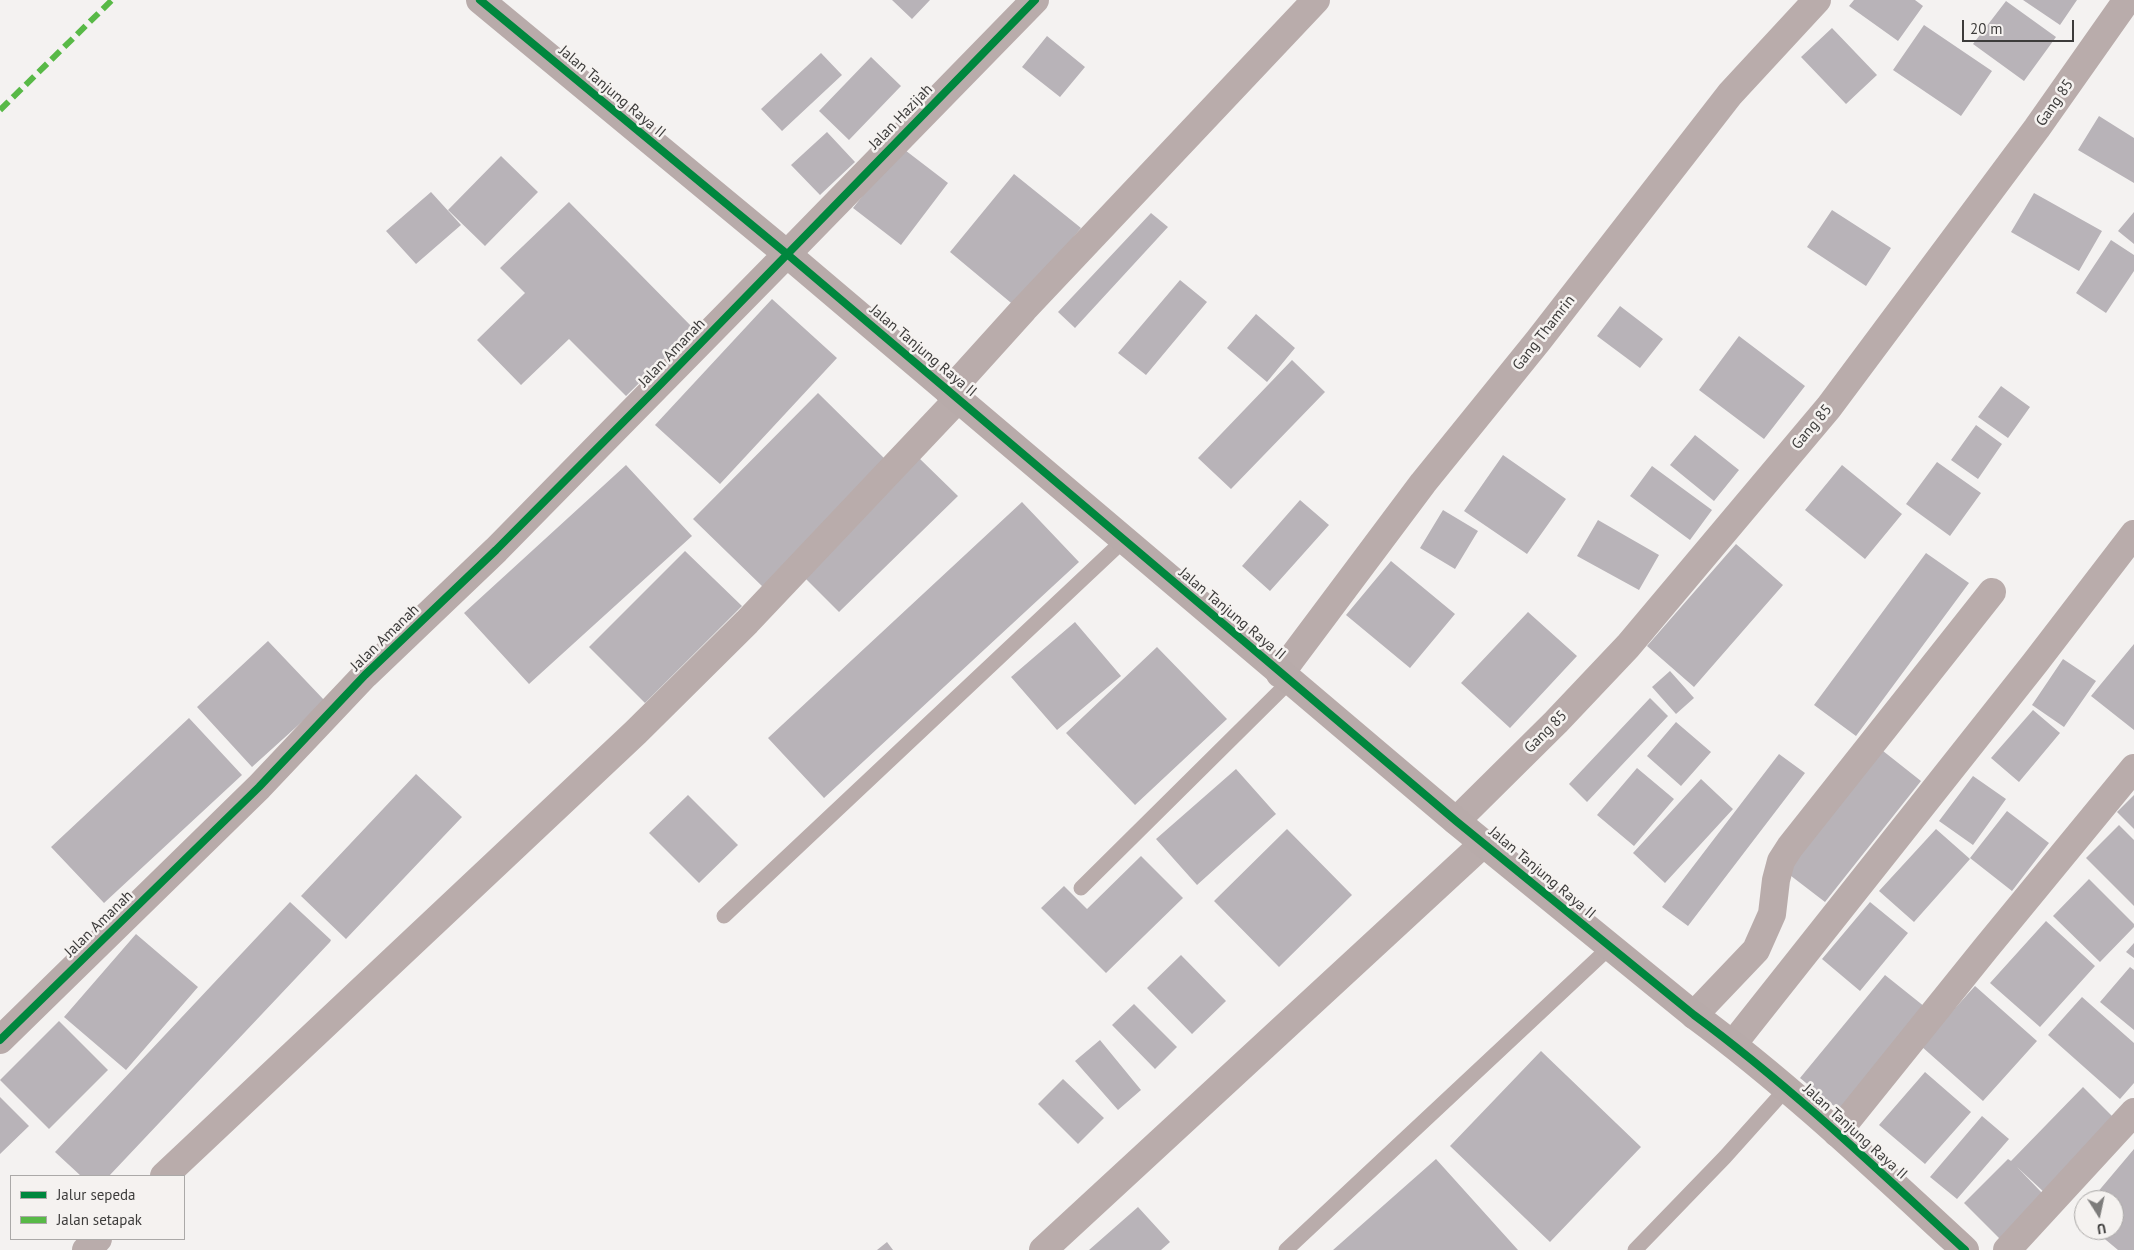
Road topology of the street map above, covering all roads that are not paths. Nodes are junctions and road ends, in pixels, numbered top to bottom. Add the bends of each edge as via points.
1 (480, 0) edge
2 (1035, 0) edge
3 (1316, 0) edge
4 (1817, 0) edge
5 (2127, 0) edge
6 (788, 254) junction
7 (954, 395) junction
8 (2134, 534) edge
9 (1124, 540) junction
10 (1992, 592) dead end
11 (1285, 677) junction
12 (2134, 768) edge
13 (1456, 821) junction
14 (1484, 843) junction
15 (1081, 888) dead end
16 (724, 916) dead end
17 (1610, 948) junction
18 (1694, 1015) junction
19 (0, 1040) edge
20 (1733, 1044) junction
21 (1786, 1089) junction
22 (2134, 1112) edge
23 (1838, 1133) junction
24 (165, 1175) edge
25 (97, 1240) edge
26 (86, 1250) edge
27 (1043, 1250) edge
28 (1286, 1250) edge
29 (1635, 1250) edge
30 (1965, 1250) edge
31 (2007, 1250) edge

1 - 6 street, Jalan Tanjung Raya II
2 - 6 street, Jalan Hazijah
3 - 7 street via 1024,309
4 - 11 street, Gang Thamrin via 1730,94 1423,483
5 - 13 street, Gang 85 via 2037,128 1829,407 1628,646
6 - 7 street, Jalan Tanjung Raya II
6 - 19 street, Jalan Amanah via 496,550 365,675 259,787
7 - 9 street, Jalan Tanjung Raya II
7 - 24 street via 747,622 636,732
8 - 20 street
9 - 11 street, Jalan Tanjung Raya II
9 - 16 lane
10 - 18 street via 1790,847 1781,861 1772,914 1756,950
11 - 13 street, Jalan Tanjung Raya II
11 - 15 lane
12 - 23 street
13 - 14 street, Jalan Tanjung Raya II
14 - 17 street, Jalan Tanjung Raya II
14 - 27 street
17 - 18 street, Jalan Tanjung Raya II
17 - 28 lane
18 - 20 street, Jalan Tanjung Raya II
20 - 21 street, Jalan Tanjung Raya II
21 - 23 street, Jalan Tanjung Raya II
21 - 29 lane
22 - 31 street
23 - 30 street, Jalan Tanjung Raya II
25 - 26 street

